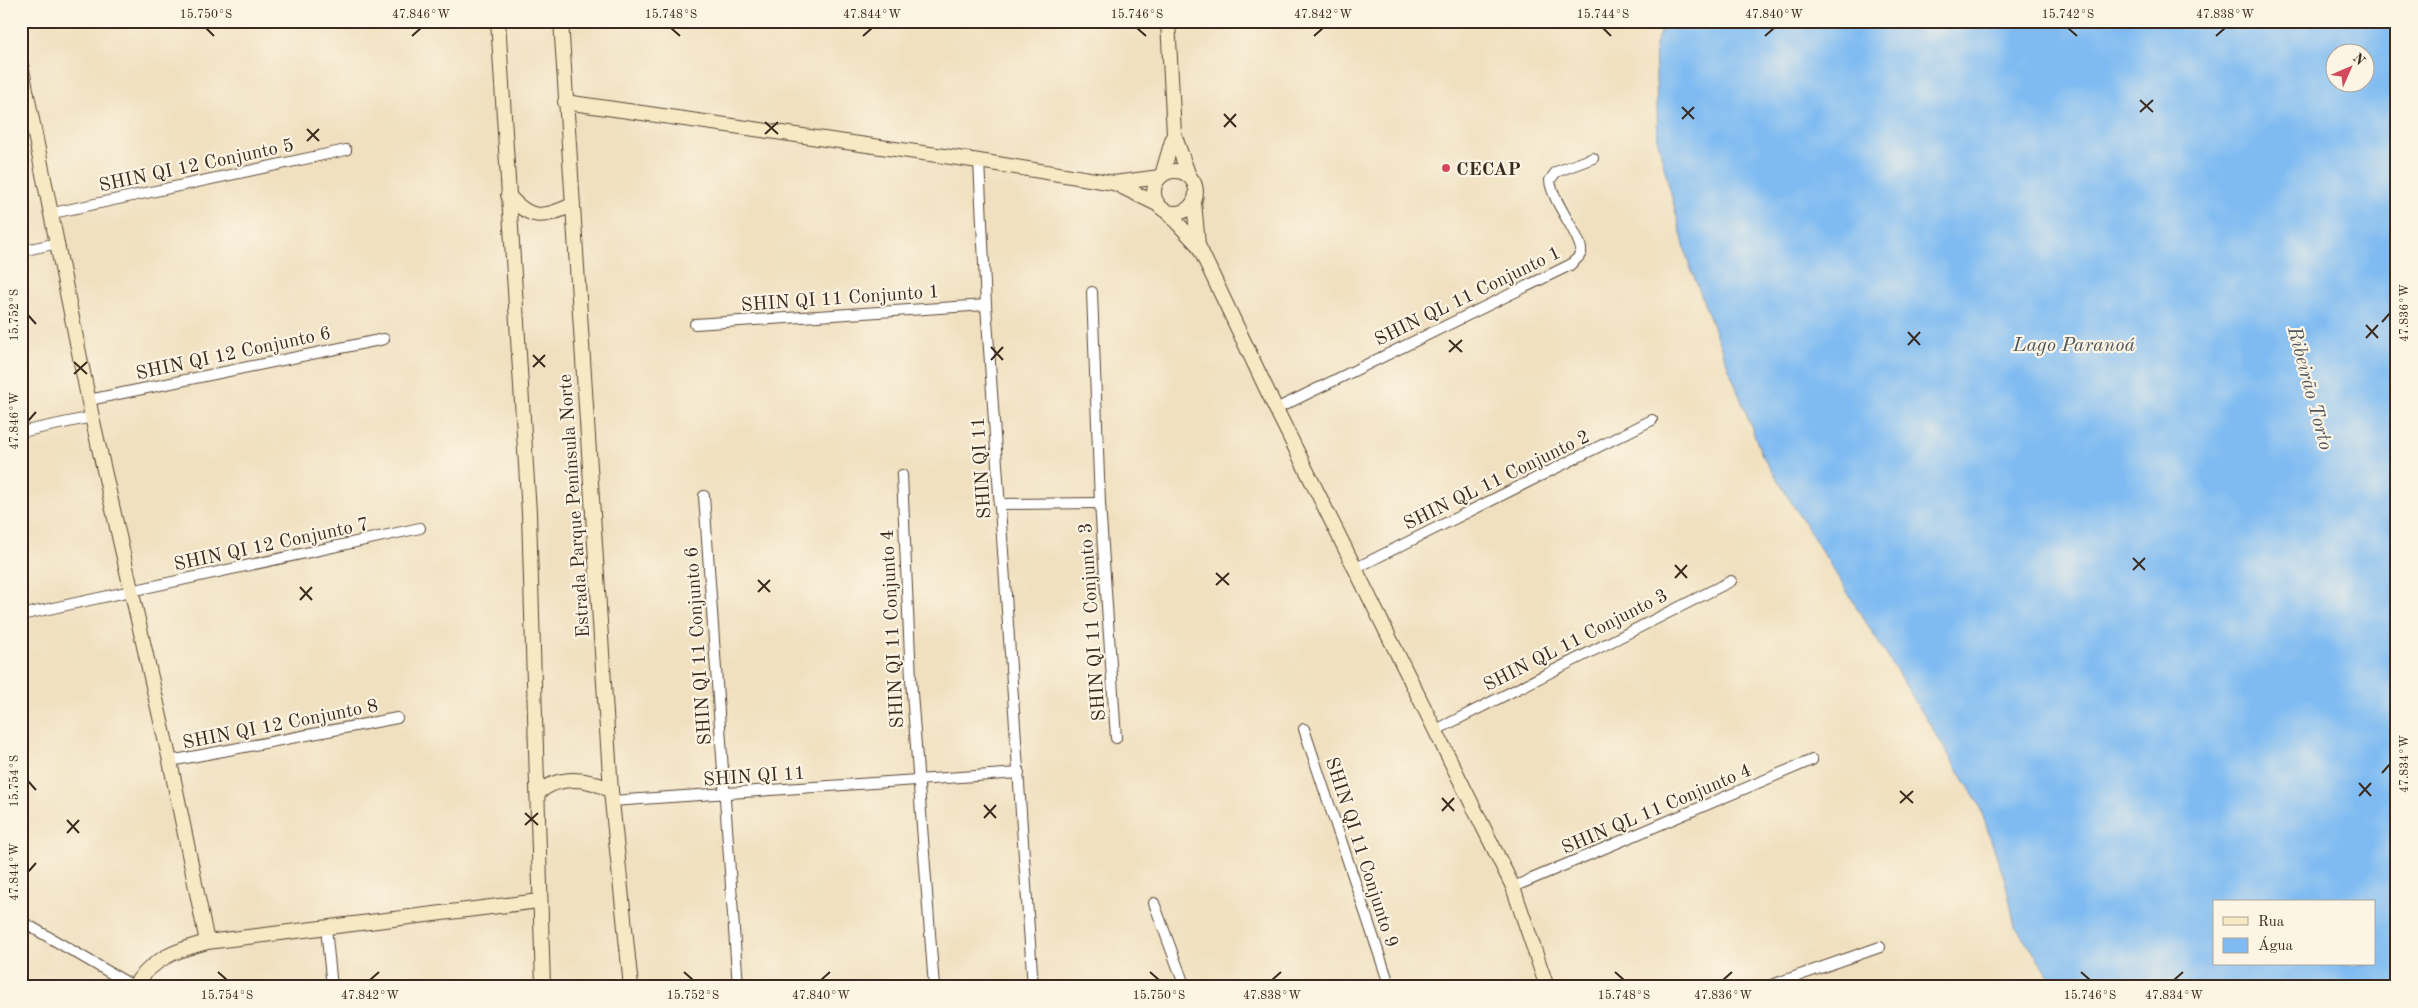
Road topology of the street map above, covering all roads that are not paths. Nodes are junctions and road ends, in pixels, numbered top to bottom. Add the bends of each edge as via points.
1 (498, 21) edge
2 (561, 21) edge
3 (1168, 21) edge
4 (21, 67) edge
5 (565, 102) junction
6 (1174, 134) junction
7 (346, 150) dead end
8 (1593, 158) dead end
9 (979, 161) junction
10 (1161, 176) junction
11 (1189, 176) junction
12 (1114, 183) junction
13 (508, 195) junction
14 (1194, 202) junction
15 (572, 205) junction
16 (1162, 208) junction
17 (53, 213) junction
18 (58, 243) junction
19 (1198, 245) junction
20 (21, 251) edge
21 (1092, 292) dead end
22 (986, 305) junction
23 (695, 324) dead end
24 (384, 339) dead end
25 (89, 400) junction
26 (1276, 409) junction
27 (92, 417) junction
28 (1652, 420) dead end
29 (21, 432) edge
30 (902, 475) dead end
31 (704, 496) dead end
32 (1100, 503) junction
33 (1000, 504) junction
34 (420, 528) dead end
35 (1356, 568) junction
36 (1731, 581) dead end
37 (130, 592) junction
38 (21, 615) edge
39 (397, 718) dead end
40 (1304, 729) dead end
41 (1436, 730) junction
42 (1116, 738) dead end
43 (1812, 760) dead end
44 (170, 762) junction
45 (1019, 773) junction
46 (917, 780) junction
47 (538, 793) junction
48 (724, 795) junction
49 (611, 796) junction
50 (1513, 887) junction
51 (540, 901) junction
52 (1154, 903) dead end
53 (21, 921) edge
54 (326, 928) junction
55 (207, 942) junction
56 (1880, 947) dead end
57 (133, 986) edge
58 (332, 987) edge
59 (542, 987) edge
60 (631, 987) edge
61 (738, 987) edge
62 (934, 987) edge
63 (1033, 987) edge
64 (1185, 987) edge
65 (1390, 987) edge
66 (1547, 987) edge
67 (1766, 987) edge

1 - 13 street
2 - 5 street, Estrada Parque Península Norte
3 - 6 street
4 - 17 street
5 - 9 street
5 - 15 street, Estrada Parque Península Norte
6 - 10 street
6 - 11 street
7 - 17 street, SHIN QI 12 Conjunto 5
8 - 26 street, SHIN QL 11 Conjunto 1 via 1556,172 1550,180 1554,197 1579,242 1581,252 1570,265
9 - 12 street
9 - 22 street, SHIN QI 11
10 - 11 street via 1178,171
10 - 12 street
10 - 16 street via 1155,185 1154,195
11 - 14 street via 1196,193
12 - 16 street
13 - 15 street via 521,209 534,215 552,214
13 - 47 street via 530,513
14 - 16 street via 1182,212
14 - 19 street
15 - 49 street, Estrada Parque Península Norte
16 - 19 street
17 - 18 street
18 - 20 street
18 - 25 street
19 - 26 street
21 - 32 street, SHIN QI 11 Conjunto 3
22 - 23 street, SHIN QI 11 Conjunto 1
22 - 33 street, SHIN QI 11
24 - 25 street, SHIN QI 12 Conjunto 6
25 - 27 street
26 - 35 street
27 - 29 street
27 - 37 street
28 - 35 street, SHIN QL 11 Conjunto 2
30 - 46 street, SHIN QI 11 Conjunto 4
31 - 48 street, SHIN QI 11 Conjunto 6
32 - 33 street
32 - 42 street, SHIN QI 11 Conjunto 3
33 - 45 street, SHIN QI 11
34 - 37 street, SHIN QI 12 Conjunto 7
35 - 41 street
36 - 41 street, SHIN QL 11 Conjunto 3
37 - 38 street, SHIN QI 12 Conjunto 7
37 - 44 street
39 - 44 street, SHIN QI 12 Conjunto 8
40 - 65 street, SHIN QI 11 Conjunto 9
41 - 50 street
43 - 50 street, SHIN QL 11 Conjunto 4
44 - 55 street
45 - 46 street, SHIN QI 11
45 - 63 street, SHIN QI 11
46 - 48 street, SHIN QI 11
46 - 62 street, SHIN QI 11 Conjunto 4
47 - 49 street via 557,781 573,780 600,784
47 - 51 street
48 - 49 street, SHIN QI 11
48 - 61 street, SHIN QI 11 Conjunto 6
49 - 60 street, Estrada Parque Península Norte
50 - 66 street
51 - 54 street
51 - 59 street
52 - 64 street
53 - 57 street
54 - 55 street
54 - 58 street
55 - 57 street via 166,955 149,966
56 - 67 street

